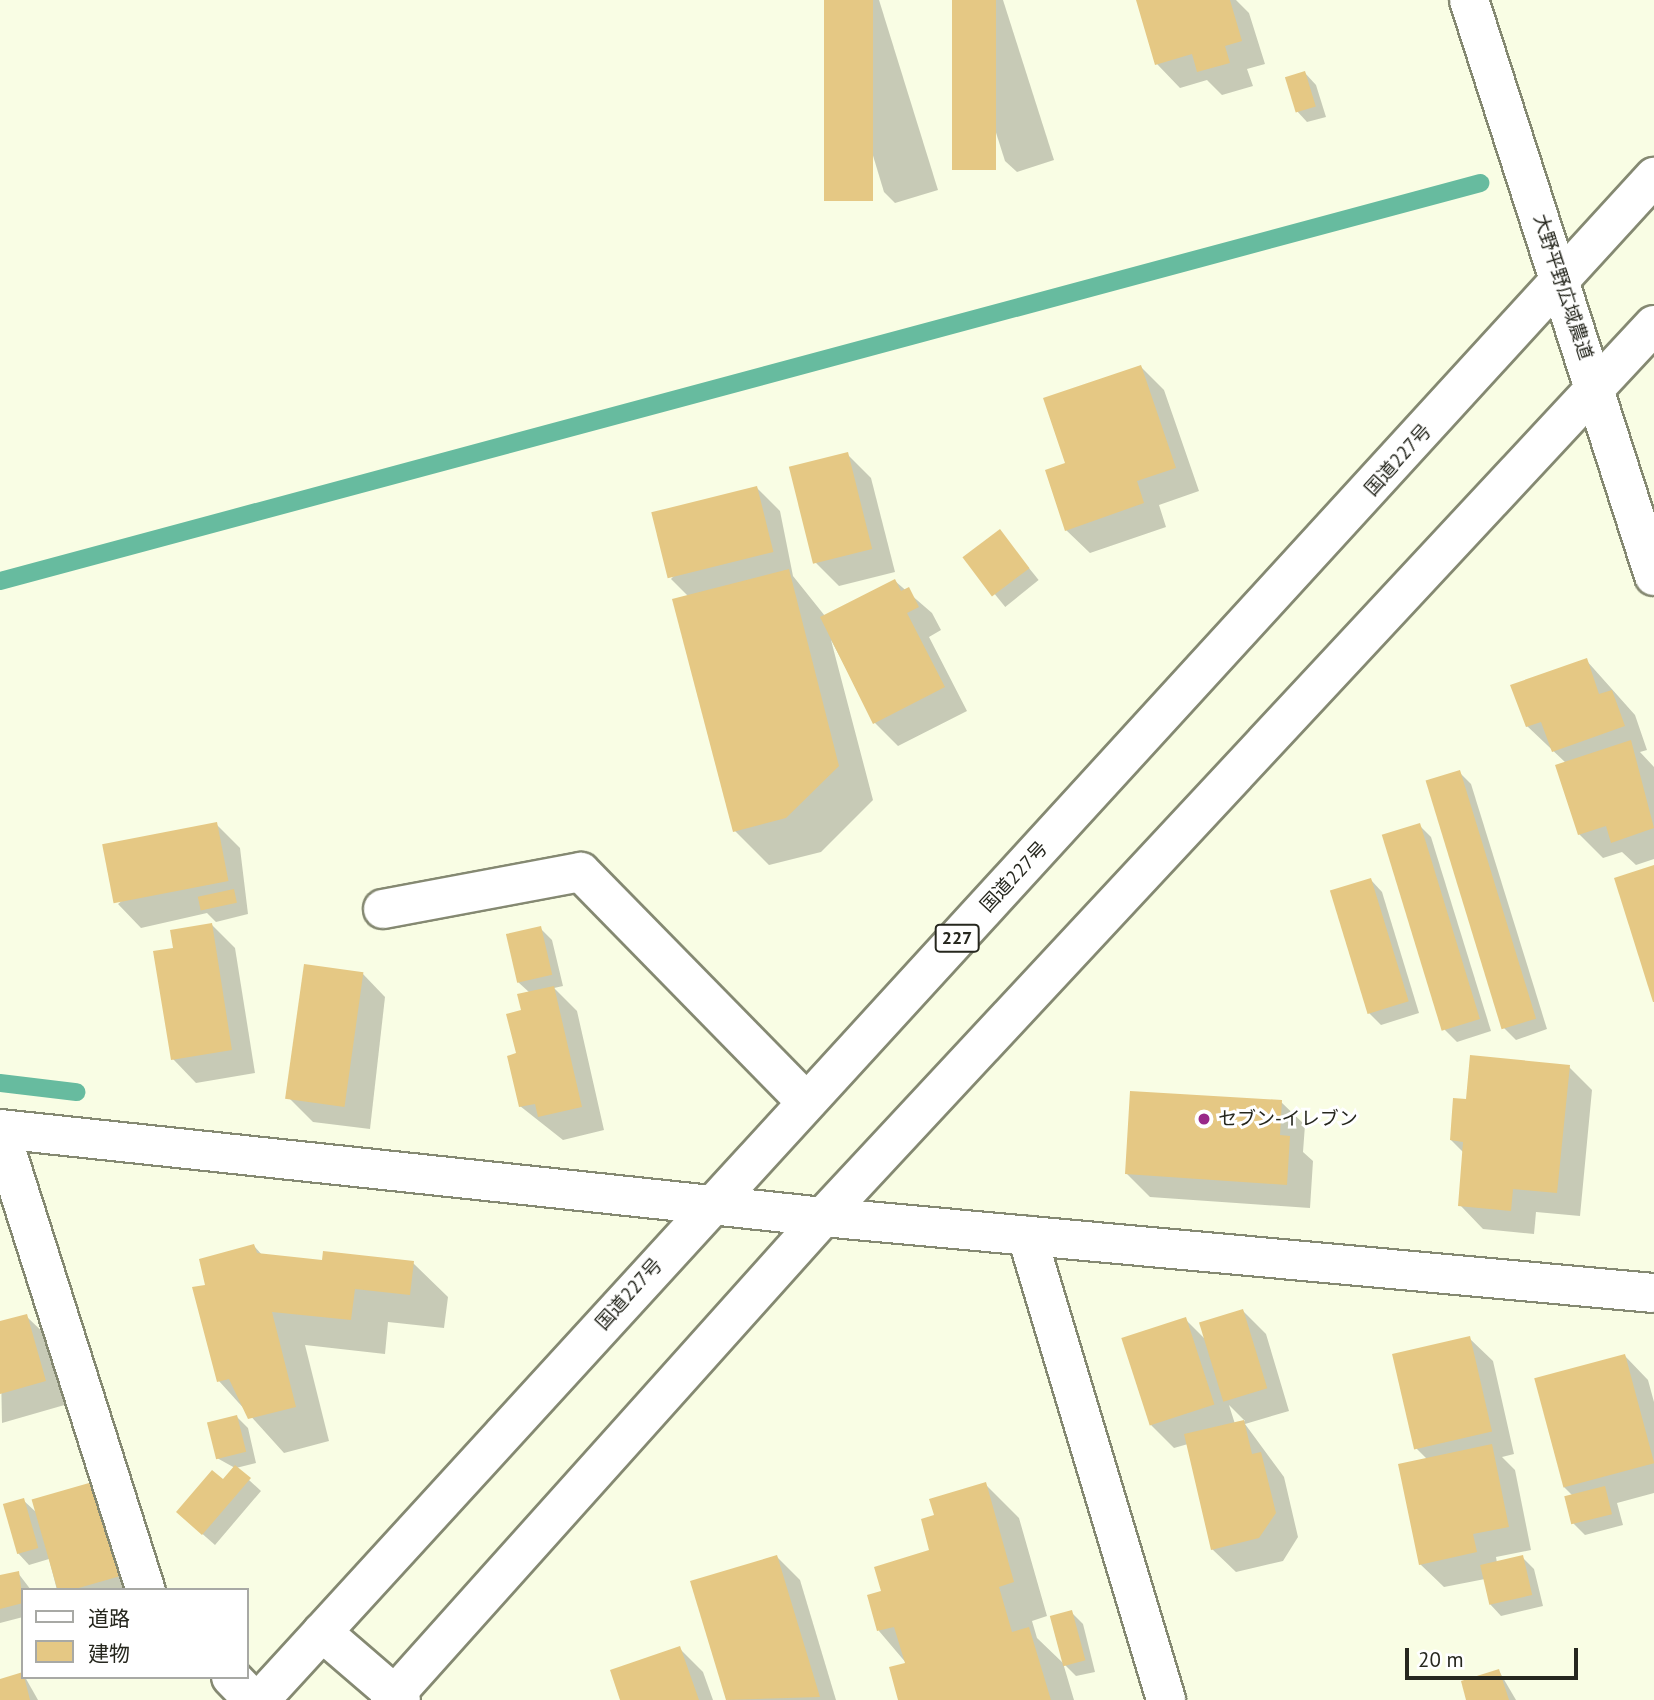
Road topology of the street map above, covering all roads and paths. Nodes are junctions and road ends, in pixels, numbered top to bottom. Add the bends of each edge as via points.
1 (1469, 0) edge
2 (1654, 177) edge
3 (1561, 278) junction
4 (1654, 325) edge
5 (1596, 389) junction
6 (1654, 576) edge
7 (383, 909) dead end
8 (806, 1102) junction
9 (0, 1130) edge
10 (710, 1205) junction
11 (823, 1217) junction
12 (1027, 1236) junction
13 (1654, 1293) edge
14 (145, 1588) edge
15 (322, 1632) junction
16 (233, 1679) edge
17 (396, 1698) edge
18 (253, 1700) edge
19 (260, 1700) edge
20 (1166, 1700) edge

1 - 3 main road, 大野平野広域農道
2 - 3 main road, 国道227号 / 227
3 - 5 main road, 大野平野広域農道
3 - 8 main road, 国道227号 / 227
4 - 5 main road
5 - 6 main road, 大野平野広域農道
5 - 11 main road
7 - 8 main road via 580,872
8 - 10 main road, 国道227号 / 227
9 - 10 main road
9 - 14 main road
10 - 11 main road
10 - 15 main road, 国道227号 / 227
11 - 12 main road
11 - 17 main road
12 - 13 main road
12 - 20 main road
15 - 17 main road
15 - 19 main road, 国道227号 / 227
16 - 18 main road

